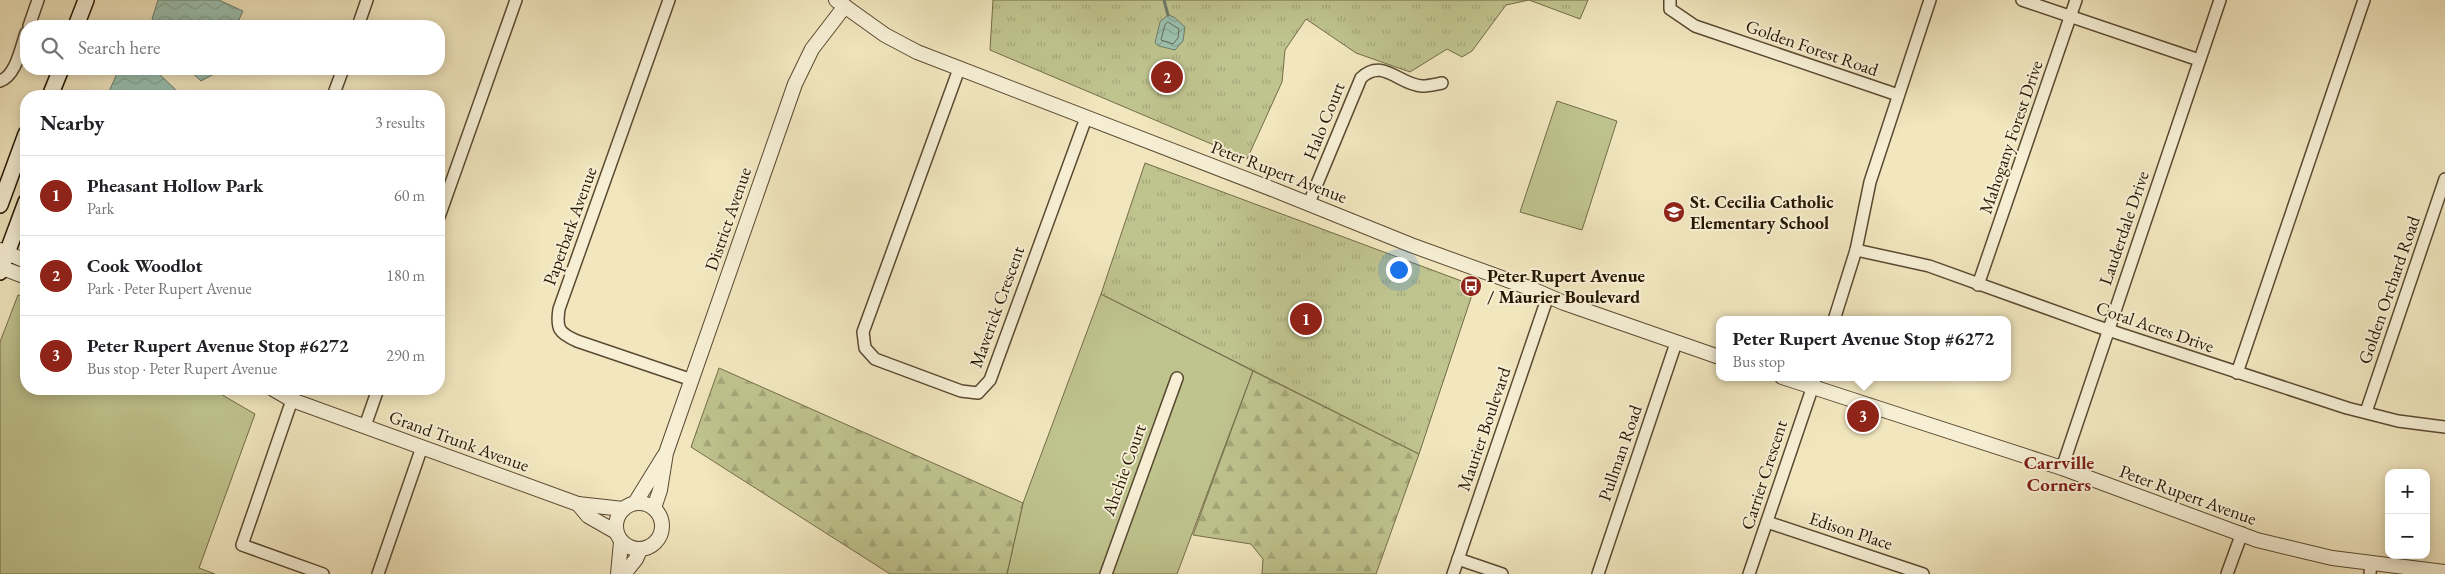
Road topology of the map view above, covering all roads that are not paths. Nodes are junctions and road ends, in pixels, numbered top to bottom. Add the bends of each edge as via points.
1 (38, 0) edge
2 (86, 0) edge
3 (516, 0) edge
4 (669, 0) edge
5 (1670, 0) edge
6 (1930, 0) edge
7 (2022, 0) edge
8 (2076, 0) edge
9 (2220, 0) edge
10 (2364, 0) edge
11 (363, 1) edge
12 (840, 3) edge
13 (2070, 17) junction
14 (31, 20) edge
15 (78, 20) edge
16 (359, 20) edge
17 (20, 50) edge
18 (2199, 60) junction
19 (959, 69) junction
20 (58, 75) edge
21 (341, 75) edge
22 (0, 81) edge
23 (1442, 83) dead end
24 (52, 90) edge
25 (335, 90) edge
26 (1898, 95) junction
27 (1086, 118) junction
28 (20, 150) edge
29 (2445, 179) edge
30 (445, 200) edge
31 (1309, 203) junction
32 (0, 205) edge
33 (20, 215) edge
34 (1856, 250) junction
35 (4, 251) edge
36 (20, 258) edge
37 (1, 269) edge
38 (20, 275) edge
39 (1978, 284) junction
40 (1548, 296) junction
41 (1835, 316) edge
42 (2108, 329) junction
43 (1676, 343) junction
44 (1716, 356) edge
45 (2237, 373) junction
46 (1177, 378) dead end
47 (692, 380) junction
48 (1815, 382) edge
49 (283, 395) edge
50 (376, 395) edge
51 (292, 400) junction
52 (2366, 412) junction
53 (365, 426) junction
54 (2445, 427) edge
55 (422, 447) junction
56 (666, 453) junction
57 (2062, 468) junction
58 (578, 504) junction
59 (629, 506) junction
60 (654, 508) junction
61 (1767, 522) junction
62 (2242, 533) junction
63 (619, 537) junction
64 (640, 550) junction
65 (1458, 559) junction
66 (2371, 568) edge
67 (2445, 572) edge
68 (323, 574) edge
69 (378, 574) edge
70 (618, 574) edge
71 (624, 574) edge
72 (1106, 574) edge
73 (1453, 574) edge
74 (1502, 574) edge
75 (1598, 574) edge
76 (1749, 574) edge
77 (1923, 574) edge
78 (2227, 574) edge

1 - 14 street
2 - 15 main road
3 - 30 street
4 - 47 street, Paperbark Avenue via 559,309 557,323 563,334 577,340
5 - 26 street, Golden Forest Road via 1670,9 1695,26
6 - 26 street
7 - 13 street
8 - 13 street, Mahogany Forest Drive
9 - 18 street, Lauderdale Drive
10 - 45 street
11 - 16 street
12 - 19 street, Peter Rupert Avenue via 885,35
12 - 47 street, District Avenue via 795,84
13 - 18 street
13 - 39 street, Mahogany Forest Drive
17 - 22 street via 14,67
18 - 42 street, Lauderdale Drive
19 - 27 street, Peter Rupert Avenue
19 - 27 street, Maverick Crescent via 863,332 865,348 875,359 961,391 978,393 990,380
20 - 24 main road
21 - 25 street
23 - 31 street, Halo Court via 1422,86 1381,69 1368,71 1361,78
26 - 34 street via 1870,182
27 - 31 street, Peter Rupert Avenue
28 - 32 main road
29 - 52 street, Golden Orchard Road
31 - 40 street, Peter Rupert Avenue
33 - 35 main road
34 - 39 street, Coral Acres Drive via 1929,266
34 - 41 street
35 - 36 street
35 - 37 main road
37 - 38 street
39 - 42 street, Coral Acres Drive
40 - 43 street, Peter Rupert Avenue
40 - 65 street, Maurier Boulevard
42 - 45 street, Coral Acres Drive
42 - 57 street, Lauderdale Drive
43 - 44 street, Peter Rupert Avenue
43 - 75 street, Pullman Road
45 - 52 street, Coral Acres Drive
46 - 72 street, Ahchie Court
47 - 56 street, District Avenue
48 - 57 street, Peter Rupert Avenue
48 - 61 street, Carrier Crescent
49 - 51 street, Grand Trunk Avenue
50 - 53 street
51 - 53 street, Grand Trunk Avenue
51 - 68 street via 242,544
52 - 54 street, Coral Acres Drive via 2398,421
53 - 55 street, Grand Trunk Avenue
55 - 58 street, Grand Trunk Avenue
55 - 69 street
56 - 59 street, District Avenue
56 - 60 street, District Avenue
57 - 62 street, Peter Rupert Avenue
58 - 59 street, Grand Trunk Avenue
58 - 63 street, Grand Trunk Avenue via 588,516
59 - 60 street via 642,503
59 - 63 street via 616,520
60 - 64 street via 661,519 661,532 654,544
61 - 76 street, Carrier Crescent
61 - 77 street, Edison Place
62 - 66 street, Peter Rupert Avenue via 2257,540
62 - 78 street
63 - 64 street via 626,546
63 - 70 street
64 - 71 street
65 - 73 street, Maurier Boulevard
65 - 74 street
66 - 67 street, Peter Rupert Avenue

